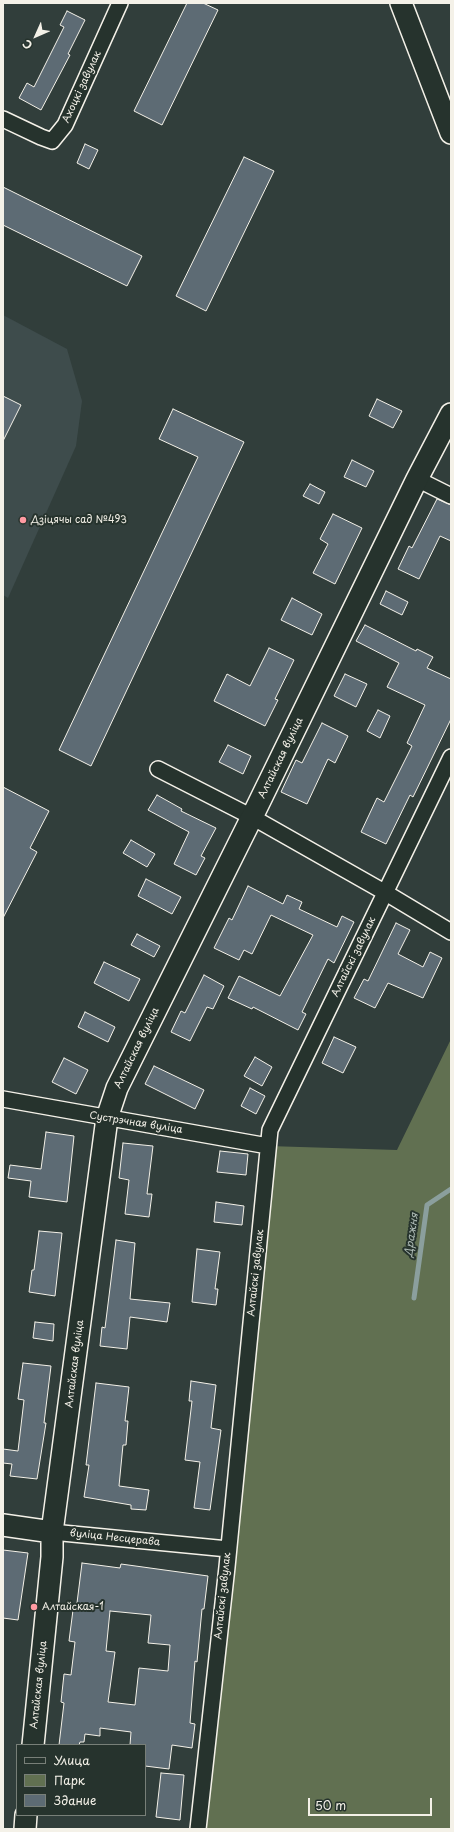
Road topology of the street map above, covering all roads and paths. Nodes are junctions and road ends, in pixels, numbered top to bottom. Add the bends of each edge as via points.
1 (120, 3) edge
2 (401, 3) edge
3 (3, 120) edge
4 (451, 132) edge
5 (451, 414) edge
6 (417, 479) junction
7 (451, 496) edge
8 (451, 757) edge
9 (158, 769) dead end
10 (252, 817) junction
11 (386, 893) junction
12 (451, 932) edge
13 (3, 1100) edge
14 (107, 1118) junction
15 (268, 1146) junction
16 (3, 1525) edge
17 (52, 1532) junction
18 (228, 1549) junction
19 (33, 1744) edge
20 (26, 1816) edge
21 (25, 1829) edge
22 (198, 1829) edge

1 - 3 street, Ахоцкі завулак via 65,126 52,141
2 - 4 main road
5 - 6 main road, Алтайская вуліца
6 - 7 street
6 - 10 main road, Алтайская вуліца
8 - 11 street, Алтайскі завулак
9 - 10 street
10 - 11 street
10 - 14 main road, Алтайская вуліца via 117,1088
11 - 12 street
11 - 15 street, Алтайскі завулак via 270,1130
13 - 14 street, Сустрэчная вуліца
14 - 15 street, Сустрэчная вуліца
14 - 17 main road, Алтайская вуліца
15 - 18 street, Алтайскі завулак
16 - 17 main road, вуліца Несцерава
17 - 18 street, вуліца Несцерава
17 - 19 main road, Алтайская вуліца via 52,1557
18 - 22 street, Алтайскі завулак
20 - 21 main road

